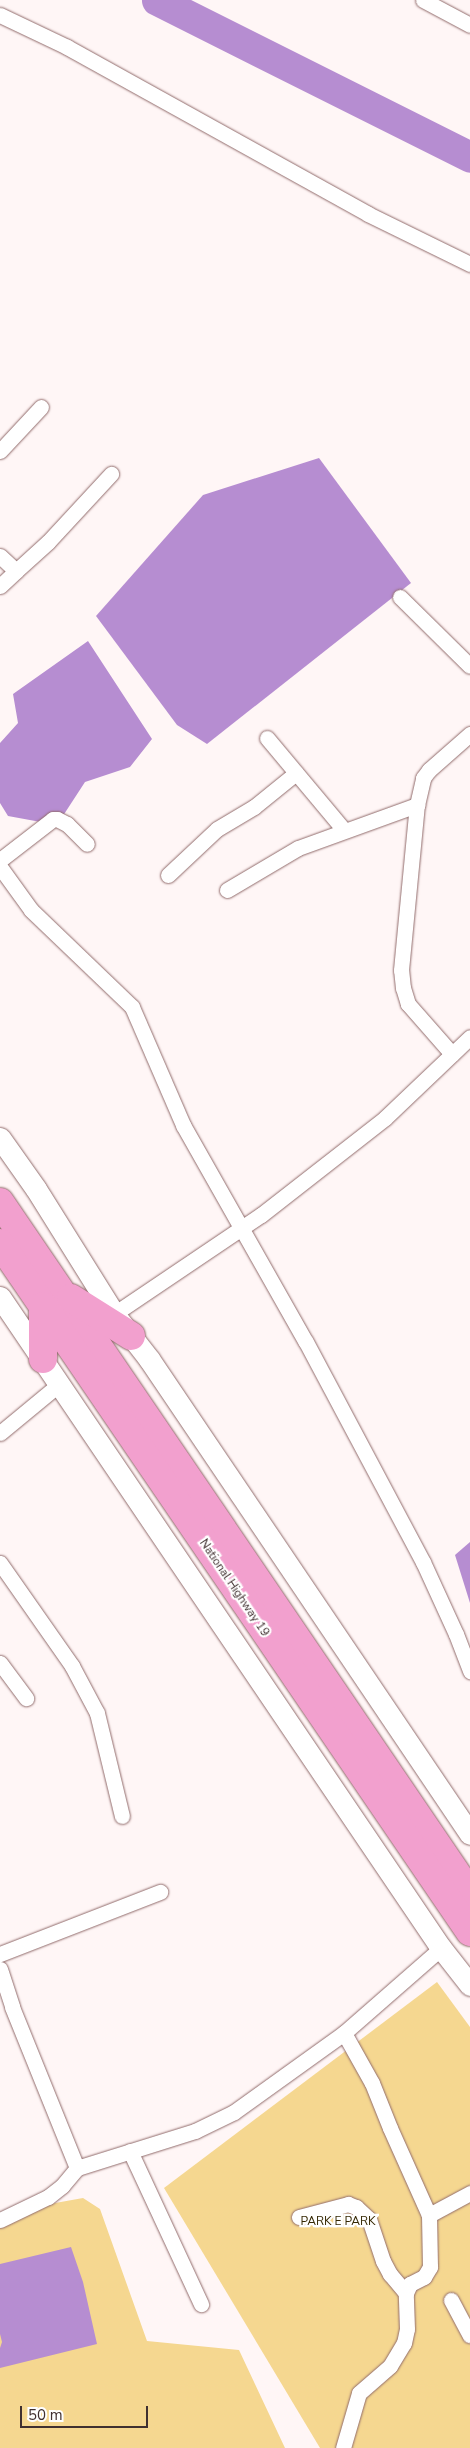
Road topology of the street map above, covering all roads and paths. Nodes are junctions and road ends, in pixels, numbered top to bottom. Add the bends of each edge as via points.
1 (423, 0) edge
2 (0, 15) edge
3 (470, 25) edge
4 (470, 264) edge
5 (41, 407) dead end
6 (0, 451) edge
7 (111, 474) dead end
8 (0, 556) edge
9 (16, 571) junction
10 (0, 586) edge
11 (400, 597) dead end
12 (470, 666) edge
13 (470, 734) edge
14 (267, 738) dead end
15 (296, 773) junction
16 (417, 805) junction
17 (344, 830) junction
18 (87, 844) dead end
19 (0, 860) edge
20 (0, 867) edge
21 (168, 875) dead end
22 (227, 890) dead end
23 (470, 1037) edge
24 (452, 1054) junction
25 (0, 1138) edge
26 (0, 1202) edge
27 (243, 1228) junction
28 (0, 1243) edge
29 (0, 1297) edge
30 (52, 1299) junction
31 (114, 1314) junction
32 (131, 1336) junction
33 (43, 1359) junction
34 (58, 1385) junction
35 (0, 1433) edge
36 (0, 1563) edge
37 (0, 1663) edge
38 (470, 1670) edge
39 (26, 1698) dead end
40 (122, 1816) dead end
41 (470, 1834) edge
42 (160, 1892) dead end
43 (470, 1893) edge
44 (470, 1932) edge
45 (441, 1948) junction
46 (0, 1954) edge
47 (0, 1969) edge
48 (470, 1986) edge
49 (344, 2033) junction
50 (130, 2152) junction
51 (77, 2168) junction
52 (470, 2193) edge
53 (429, 2215) junction
54 (299, 2217) dead end
55 (0, 2220) edge
56 (406, 2293) junction
57 (450, 2300) dead end
58 (201, 2304) dead end
59 (470, 2335) edge
60 (343, 2448) edge

1 - 3 street
2 - 4 street via 67,47 368,214
5 - 6 street
7 - 9 street via 48,542
8 - 9 street
9 - 10 street
11 - 12 street
13 - 16 street via 422,778
14 - 15 street
15 - 17 street
15 - 21 street via 254,807 217,829
16 - 17 street
16 - 24 street via 401,970 403,988 408,1004
17 - 22 street via 298,848
18 - 19 street via 67,824 53,819
20 - 27 street via 30,910 132,1006 183,1125
23 - 24 street
24 - 27 street via 385,1118
25 - 31 main road
26 - 30 highway
27 - 31 street
27 - 38 street via 424,1562
28 - 30 highway, National Highway 19
29 - 33 main road
30 - 32 highway
30 - 33 highway
30 - 43 highway
30 - 44 highway, National Highway 19
31 - 32 main road
32 - 41 main road
33 - 34 main road
34 - 35 street
34 - 45 main road
36 - 40 street via 72,1666 97,1713
37 - 39 street
42 - 46 street
45 - 48 main road
45 - 49 street
47 - 51 street via 12,2007
49 - 50 street via 234,2112 195,2131
49 - 53 street via 372,2083
50 - 51 street
50 - 58 street
51 - 55 street via 48,2197
52 - 53 street
53 - 56 street via 430,2267 424,2277 410,2284
54 - 56 street via 348,2204 356,2207 369,2219 382,2261
56 - 60 street via 404,2343 390,2366 359,2392
57 - 59 street

